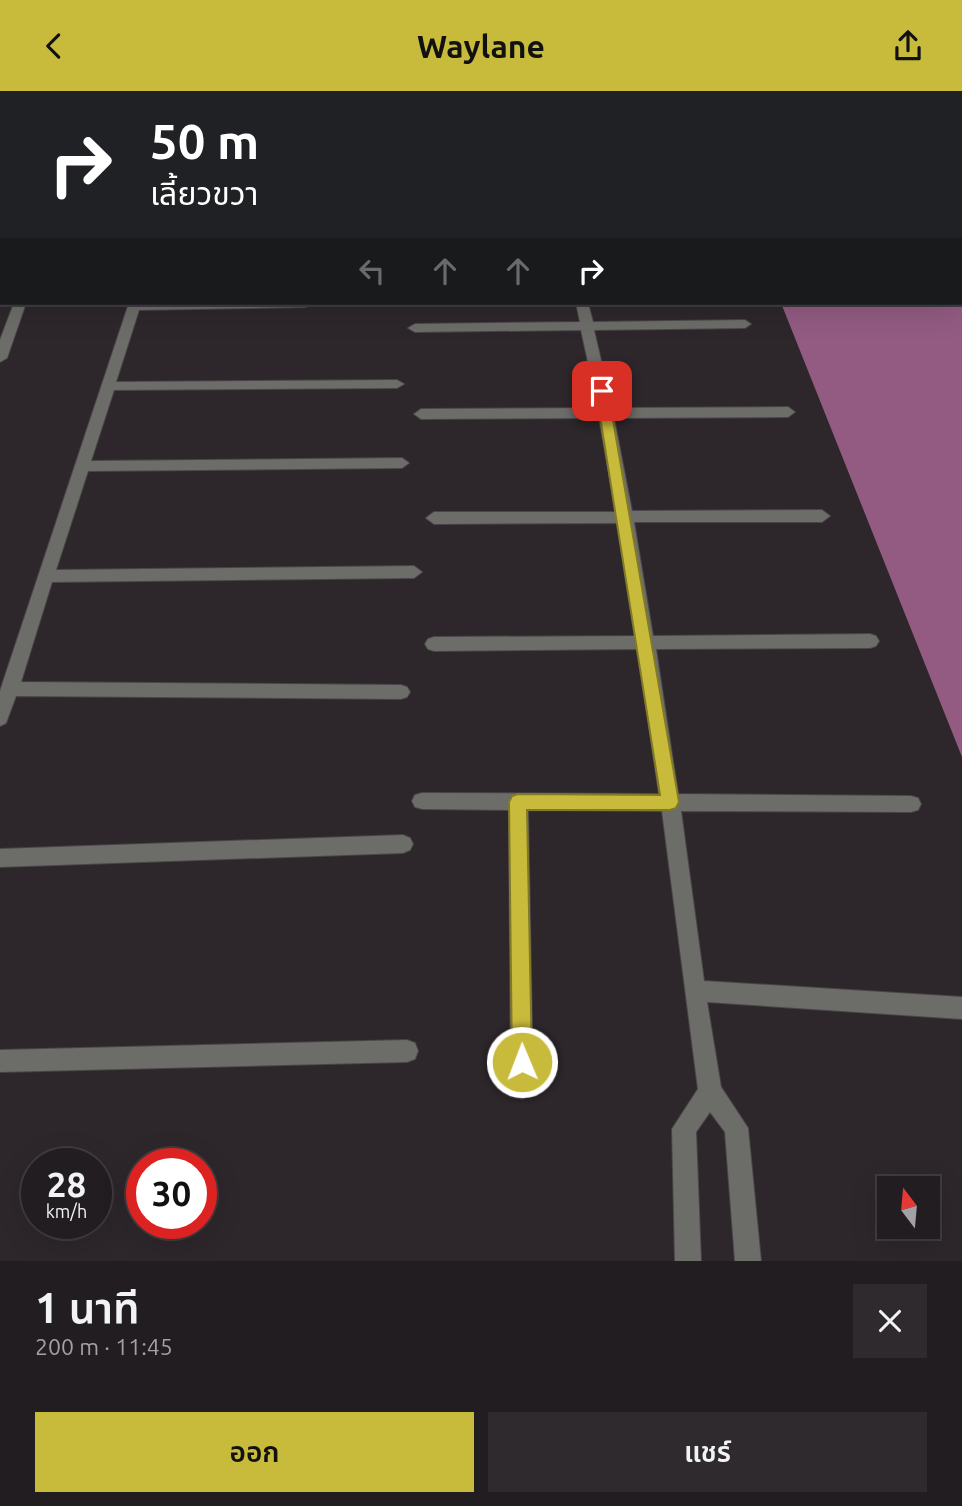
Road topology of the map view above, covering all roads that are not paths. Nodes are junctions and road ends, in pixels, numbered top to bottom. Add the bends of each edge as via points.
1 (19, 305) edge
2 (134, 305) edge
3 (582, 305) edge
4 (0, 318) edge
5 (15, 318) junction
6 (745, 324) dead end
7 (588, 327) junction
8 (415, 328) dead end
9 (0, 358) edge
10 (397, 384) dead end
11 (108, 386) junction
12 (607, 412) junction
13 (788, 412) dead end
14 (421, 414) dead end
15 (402, 463) dead end
16 (83, 466) junction
17 (822, 516) dead end
18 (434, 518) dead end
19 (624, 518) junction
20 (414, 572) dead end
21 (48, 576) junction
22 (870, 641) dead end
23 (645, 643) junction
24 (434, 644) dead end
25 (11, 689) junction
26 (401, 692) dead end
27 (0, 718) edge
28 (422, 801) dead end
29 (518, 802) junction
30 (670, 802) junction
31 (911, 804) dead end
32 (403, 844) dead end
33 (0, 858) edge
34 (696, 991) junction
35 (962, 1008) edge
36 (407, 1051) dead end
37 (0, 1061) edge
38 (522, 1088) dead end
39 (710, 1092) junction
40 (688, 1261) edge
41 (748, 1261) edge

1 - 5 street
2 - 11 street
3 - 7 street
4 - 5 street
5 - 9 street
6 - 7 street
7 - 8 street
7 - 12 street
10 - 11 street
11 - 16 street
12 - 13 street
12 - 14 street
12 - 19 street
15 - 16 street
16 - 21 street
17 - 19 street
18 - 19 street
19 - 23 street
20 - 21 street
21 - 25 street
22 - 23 street
23 - 24 street
23 - 30 street
25 - 26 street
25 - 27 street
28 - 29 street
29 - 30 street
29 - 38 street
30 - 31 street
30 - 34 street
32 - 33 street
34 - 35 street
34 - 39 street
36 - 37 street
39 - 40 street via 684,1129
39 - 41 street via 736,1128

